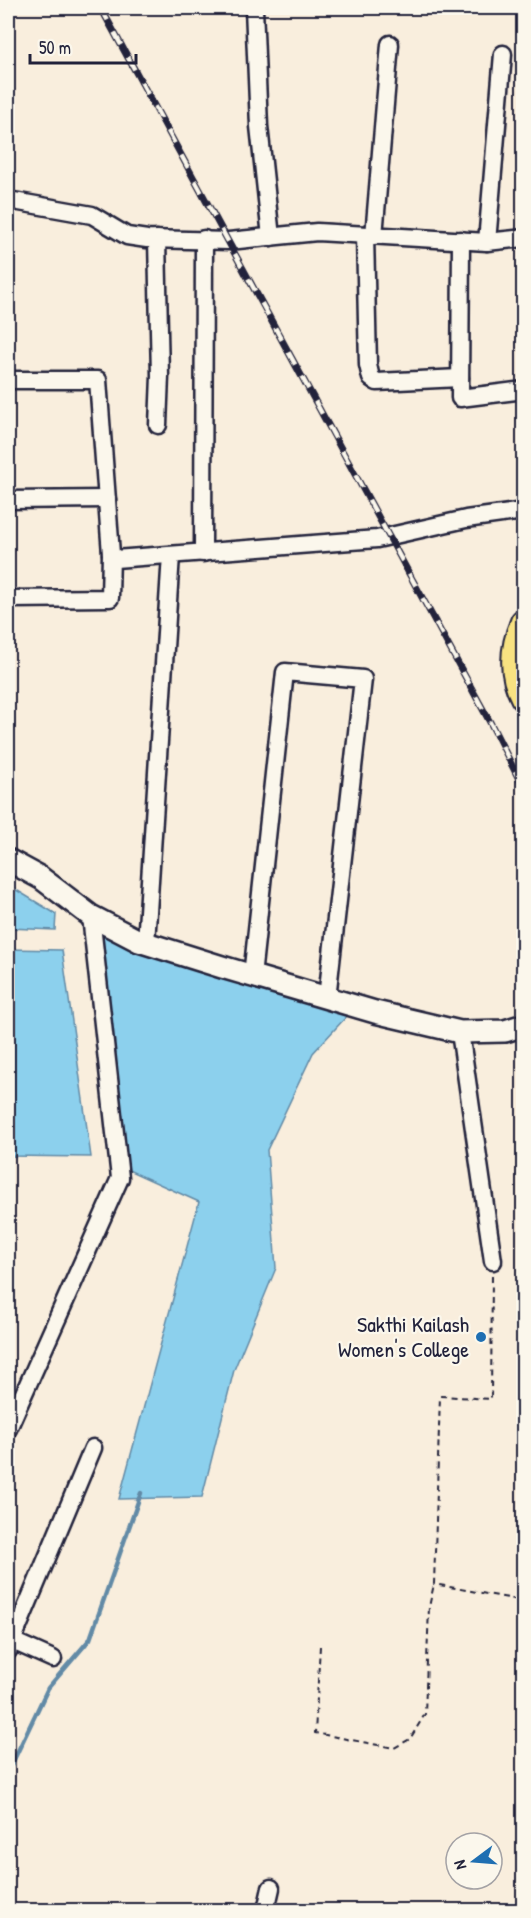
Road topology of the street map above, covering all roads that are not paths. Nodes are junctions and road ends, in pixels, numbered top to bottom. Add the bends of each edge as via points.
1 (254, 8) edge
2 (390, 44) dead end
3 (503, 54) dead end
4 (8, 200) edge
5 (369, 235) junction
6 (272, 237) junction
7 (524, 238) edge
8 (204, 239) junction
9 (157, 240) junction
10 (461, 240) junction
11 (487, 242) junction
12 (460, 378) junction
13 (8, 380) edge
14 (524, 390) edge
15 (158, 425) dead end
16 (107, 499) junction
17 (8, 500) edge
18 (524, 511) edge
19 (203, 553) junction
20 (111, 554) junction
21 (171, 555) junction
22 (8, 599) edge
23 (524, 622) edge
24 (524, 697) edge
25 (8, 860) edge
26 (91, 916) junction
27 (146, 943) junction
28 (252, 976) junction
29 (327, 998) junction
30 (524, 1025) edge
31 (460, 1032) junction
32 (493, 1261) road end
33 (8, 1429) edge
34 (93, 1448) dead end
35 (9, 1644) edge
36 (53, 1659) dead end
37 (271, 1888) dead end
38 (266, 1911) edge

1 - 6 street via 259,126
2 - 5 street
3 - 11 street
4 - 9 street via 92,215 127,236
5 - 6 street via 317,232
5 - 10 street
5 - 12 street via 371,378 376,382
6 - 8 street
7 - 11 street
8 - 9 street
8 - 19 street
9 - 15 street
10 - 11 street
10 - 12 street
12 - 14 street via 460,398
13 - 16 street via 98,380
16 - 17 street
16 - 20 street
18 - 19 street via 377,539
19 - 21 street
20 - 21 street via 115,559
20 - 22 street via 110,598
21 - 27 street
23 - 24 main road via 515,662 518,686
25 - 26 street via 41,878
26 - 27 street
26 - 33 street via 120,1178
27 - 28 street
28 - 29 street
28 - 29 street via 285,672 363,679
29 - 31 street
30 - 31 street via 505,1031
31 - 32 street
34 - 35 street
35 - 36 street
37 - 38 street

